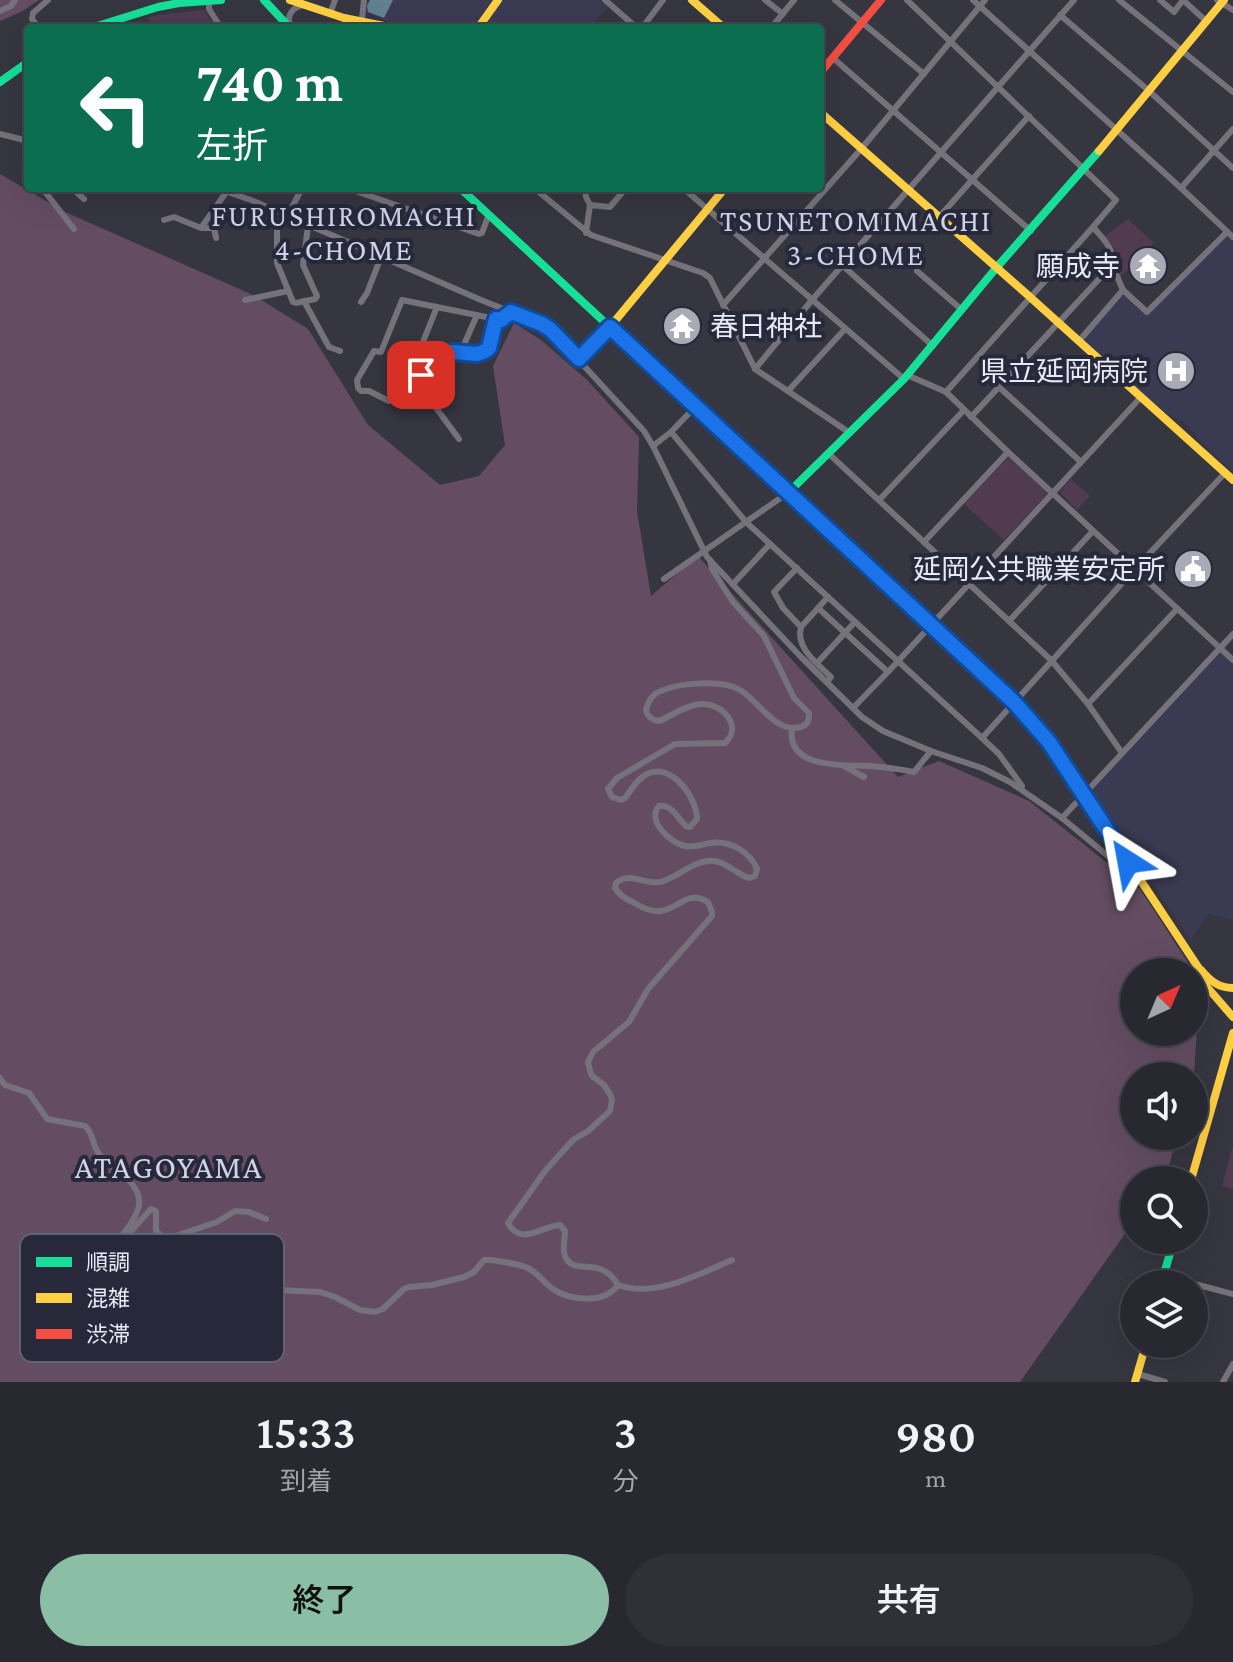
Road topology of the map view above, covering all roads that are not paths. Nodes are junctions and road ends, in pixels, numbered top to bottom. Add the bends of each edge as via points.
1 (15, 0) edge
2 (48, 0) edge
3 (206, 0) edge
4 (221, 0) edge
5 (264, 0) edge
6 (335, 0) edge
7 (364, 0) edge
8 (498, 0) edge
9 (605, 0) edge
10 (663, 0) edge
11 (692, 0) edge
12 (765, 0) edge
13 (794, 0) edge
14 (835, 0) edge
15 (881, 0) edge
16 (907, 0) edge
17 (973, 0) edge
18 (1074, 0) edge
19 (1119, 0) edge
20 (1160, 0) edge
21 (1221, 1) edge
22 (298, 2) edge
23 (983, 3) edge
24 (157, 4) edge
25 (1233, 10) edge
26 (0, 11) edge
27 (330, 14) junction
28 (783, 14) junction
29 (1060, 15) junction
30 (350, 19) junction
31 (362, 19) junction
32 (1206, 21) junction
33 (862, 23) junction
34 (36, 24) edge
35 (116, 24) edge
36 (218, 24) edge
37 (287, 24) edge
38 (289, 24) edge
39 (347, 24) edge
40 (380, 24) edge
41 (481, 24) edge
42 (634, 24) edge
43 (642, 24) edge
44 (719, 24) edge
45 (774, 24) edge
46 (951, 42) junction
47 (1182, 50) junction
48 (1030, 51) junction
49 (833, 58) junction
50 (24, 65) edge
51 (824, 68) edge
52 (924, 74) junction
53 (1233, 77) edge
54 (0, 82) edge
55 (999, 87) junction
56 (1226, 87) junction
57 (1148, 90) junction
58 (1233, 92) edge
59 (893, 111) junction
60 (824, 115) edge
61 (1029, 116) junction
62 (1116, 129) junction
63 (1233, 129) edge
64 (0, 134) edge
65 (24, 140) edge
66 (862, 148) junction
67 (1214, 150) junction
68 (942, 153) junction
69 (1233, 168) edge
70 (1084, 169) junction
71 (973, 180) junction
72 (824, 187) edge
73 (1181, 188) junction
74 (910, 190) junction
75 (45, 192) edge
76 (76, 192) edge
77 (226, 192) edge
78 (229, 192) edge
79 (300, 192) edge
80 (364, 192) edge
81 (464, 192) edge
82 (539, 192) edge
83 (585, 192) edge
84 (623, 192) edge
85 (687, 192) edge
86 (722, 192) edge
87 (820, 192) edge
88 (84, 199) dead end
89 (590, 205) junction
90 (707, 210) junction
91 (489, 214) junction
92 (285, 216) junction
93 (940, 216) junction
94 (164, 220) dead end
95 (308, 226) junction
96 (1093, 227) junction
97 (202, 228) junction
98 (74, 229) dead end
99 (1031, 231) junction
100 (586, 233) junction
101 (1230, 234) edge
102 (216, 238) dead end
103 (381, 257) junction
104 (764, 259) junction
105 (664, 261) junction
106 (1112, 265) junction
107 (843, 266) junction
108 (997, 267) junction
109 (917, 271) dead end
110 (1123, 290) junction
111 (288, 291) junction
112 (1030, 297) junction
113 (245, 300) dead end
114 (812, 300) junction
115 (304, 301) junction
116 (361, 302) dead end
117 (723, 305) junction
118 (437, 307) junction
119 (962, 310) junction
120 (511, 312) junction
121 (477, 315) junction
122 (496, 319) junction
123 (1058, 322) junction
124 (610, 327) junction
125 (845, 329) junction
126 (1079, 341) junction
127 (933, 346) junction
128 (340, 351) dead end
129 (462, 353) junction
130 (579, 359) junction
131 (412, 369) dead end
132 (755, 369) junction
133 (906, 377) junction
134 (999, 387) junction
135 (788, 391) junction
136 (946, 392) junction
137 (1141, 397) junction
138 (696, 406) junction
139 (964, 410) junction
140 (971, 417) junction
141 (671, 432) junction
142 (850, 433) junction
143 (459, 439) dead end
144 (653, 446) junction
145 (1008, 452) junction
146 (829, 454) junction
147 (1081, 462) junction
148 (1225, 473) junction
149 (1233, 480) edge
150 (789, 492) junction
151 (1053, 493) junction
152 (880, 499) junction
153 (746, 522) junction
154 (1093, 531) junction
155 (924, 542) junction
156 (770, 544) junction
157 (703, 551) junction
158 (710, 560) junction
159 (797, 568) junction
160 (1134, 570) junction
161 (664, 579) dead end
162 (969, 583) junction
163 (733, 584) junction
164 (828, 597) junction
165 (818, 608) junction
166 (1177, 609) junction
167 (1010, 620) junction
168 (855, 622) junction
169 (932, 624) junction
170 (801, 627) junction
171 (845, 633) junction
172 (1233, 634) edge
173 (1220, 648) junction
174 (898, 660) junction
175 (1051, 660) junction
176 (1233, 660) edge
177 (817, 663) junction
178 (888, 672) junction
179 (827, 682) junction
180 (1014, 702) junction
181 (1088, 704) junction
182 (853, 708) junction
183 (792, 728) junction
184 (982, 738) junction
185 (931, 751) junction
186 (1122, 753) junction
187 (841, 764) junction
188 (864, 777) dead end
189 (1028, 793) junction
190 (1084, 795) junction
191 (1062, 818) junction
192 (1143, 885) junction
193 (1192, 958) edge
194 (1208, 978) edge
195 (1208, 988) edge
196 (1233, 988) edge
197 (1233, 1017) edge
198 (1233, 1033) edge
199 (0, 1078) edge
200 (1195, 1166) edge
201 (266, 1219) dead end
202 (123, 1234) edge
203 (128, 1234) edge
204 (160, 1234) edge
205 (182, 1234) edge
206 (732, 1260) dead end
207 (618, 1285) junction
208 (1208, 1289) edge
209 (284, 1290) edge
210 (1233, 1294) edge
211 (1142, 1358) edge
212 (1233, 1364) edge
213 (1136, 1378) edge
214 (1165, 1382) edge
215 (1223, 1382) edge

1 - 26 street
2 - 34 street via 33,13
3 - 4 street
3 - 24 street
3 - 36 street
5 - 37 street
6 - 27 street
7 - 31 street
8 - 41 street
9 - 42 street
10 - 43 street
11 - 44 street
12 - 28 street
13 - 28 street
14 - 33 street
15 - 33 street
16 - 46 street
17 - 23 street
18 - 29 street
19 - 47 street
20 - 32 street via 1174,12 1183,0
21 - 25 street
21 - 32 street
22 - 27 street
22 - 38 street
23 - 46 street
23 - 48 street
24 - 35 street
27 - 30 street
28 - 45 street
29 - 48 street
29 - 57 street
30 - 31 street
30 - 39 street
31 - 40 street
32 - 47 street
33 - 49 street
33 - 52 street
46 - 52 street
46 - 55 street
47 - 56 street
47 - 57 street
48 - 55 street
48 - 62 street
49 - 51 street
49 - 59 street
50 - 54 street
52 - 59 street
53 - 56 street
55 - 61 street
55 - 68 street
56 - 58 street
57 - 62 street
57 - 67 street
59 - 66 street
59 - 68 street
60 - 66 street
61 - 70 street
61 - 71 street
62 - 70 street
62 - 73 street
63 - 67 street
64 - 65 street
66 - 72 street
66 - 74 street
67 - 69 street
67 - 73 street
68 - 71 street
68 - 74 street
70 - 96 street via 1116,200
70 - 99 street
71 - 93 street
71 - 99 street
73 - 101 street
74 - 93 street
74 - 107 street
75 - 98 street
76 - 88 street
77 - 97 street
78 - 92 street
79 - 92 street
80 - 91 street via 479,234
81 - 91 street
82 - 100 street
83 - 89 street
84 - 89 street via 610,207
85 - 90 street
86 - 90 street
87 - 104 street
89 - 100 street
90 - 104 street
90 - 105 street
91 - 124 street
92 - 95 street
92 - 111 street via 277,224 277,263
93 - 108 street
94 - 97 street via 174,217
95 - 103 street
95 - 115 street via 303,265 317,296
96 - 106 street via 1109,246
96 - 112 street
97 - 102 street via 214,228
99 - 108 street
100 - 105 street
101 - 110 street via 1147,312
103 - 116 street
103 - 120 street
104 - 114 street
104 - 117 street
105 - 117 street via 710,278
105 - 124 street
106 - 110 street
106 - 123 street
107 - 114 street
107 - 127 street
108 - 112 street
108 - 119 street
109 - 119 street
110 - 126 street
111 - 113 street
111 - 115 street via 293,302
112 - 123 street
112 - 136 street
114 - 125 street
114 - 132 street
115 - 128 street via 329,347
117 - 132 street
118 - 121 street
118 - 129 street via 402,300 381,352 374,351 357,380 358,388 392,400 450,354
118 - 131 street
119 - 127 street
120 - 122 street
120 - 130 street via 550,329
121 - 122 street
121 - 129 street
122 - 129 street via 489,348
123 - 126 street
123 - 134 street
124 - 130 street
124 - 138 street
125 - 133 street
125 - 135 street
126 - 137 street
127 - 133 street
129 - 143 street via 420,386
130 - 144 street
132 - 135 street
133 - 136 street
133 - 142 street
134 - 140 street
134 - 147 street
135 - 142 street
136 - 139 street
137 - 147 street
137 - 148 street
138 - 141 street
138 - 150 street
139 - 140 street
139 - 152 street
140 - 145 street
141 - 144 street
141 - 153 street
142 - 146 street
144 - 157 street
145 - 151 street
145 - 155 street
146 - 150 street
146 - 152 street
147 - 151 street
148 - 149 street
148 - 160 street
150 - 153 street
150 - 169 street
151 - 154 street
151 - 162 street
152 - 155 street
153 - 156 street
153 - 157 street
154 - 160 street
154 - 167 street
155 - 162 street
156 - 159 street
156 - 163 street
157 - 158 street
157 - 161 street
158 - 163 street
158 - 183 street via 733,602 764,636 794,698 809,713 806,725
159 - 164 street
159 - 170 street via 774,592
160 - 166 street
160 - 175 street
162 - 167 street
162 - 169 street
163 - 179 street
164 - 165 street
164 - 168 street
165 - 170 street
165 - 171 street
166 - 173 street
166 - 181 street
167 - 175 street
168 - 171 street
168 - 174 street
169 - 174 street
169 - 180 street
170 - 177 street via 803,648
171 - 177 street
171 - 178 street
172 - 173 street
173 - 176 street
173 - 186 street
174 - 178 street
174 - 184 street
175 - 180 street
175 - 181 street
177 - 179 street via 831,677
178 - 182 street
179 - 182 street
180 - 184 street
180 - 190 street
181 - 186 street
182 - 185 street via 883,731
183 - 187 street via 791,742 804,755
183 - 207 street via 774,720 738,688 701,683 659,691 646,710 654,721 704,704 726,715 732,735 725,743 665,748 608,789 621,800 642,776 668,774 687,791 697,819 686,826 669,807 659,806 654,813 659,827 685,846 718,842 737,847 757,869 749,878 711,861 660,882 631,877 616,883 622,897 644,908 670,909 697,897 708,902 712,916 648,989 629,1022 593,1052 590,1071 610,1094 610,1111 573,1140 508,1223 515,1233 527,1235 560,1225 568,1262 601,1268
184 - 189 street
185 - 187 street via 914,772
185 - 189 street via 982,768
186 - 190 street
187 - 188 street
189 - 191 street
190 - 191 street
190 - 192 street
191 - 192 street
192 - 193 street
194 - 196 street
195 - 197 street
198 - 200 street
199 - 202 street via 29,1093 47,1119 89,1129 99,1154 134,1185 140,1207
201 - 205 street via 235,1211
203 - 204 street via 151,1209
206 - 207 street via 655,1289
207 - 209 street via 597,1297 568,1296 530,1269 484,1260 464,1277 404,1289 374,1312 320,1292
208 - 210 street
211 - 213 street
212 - 215 street
213 - 214 street

